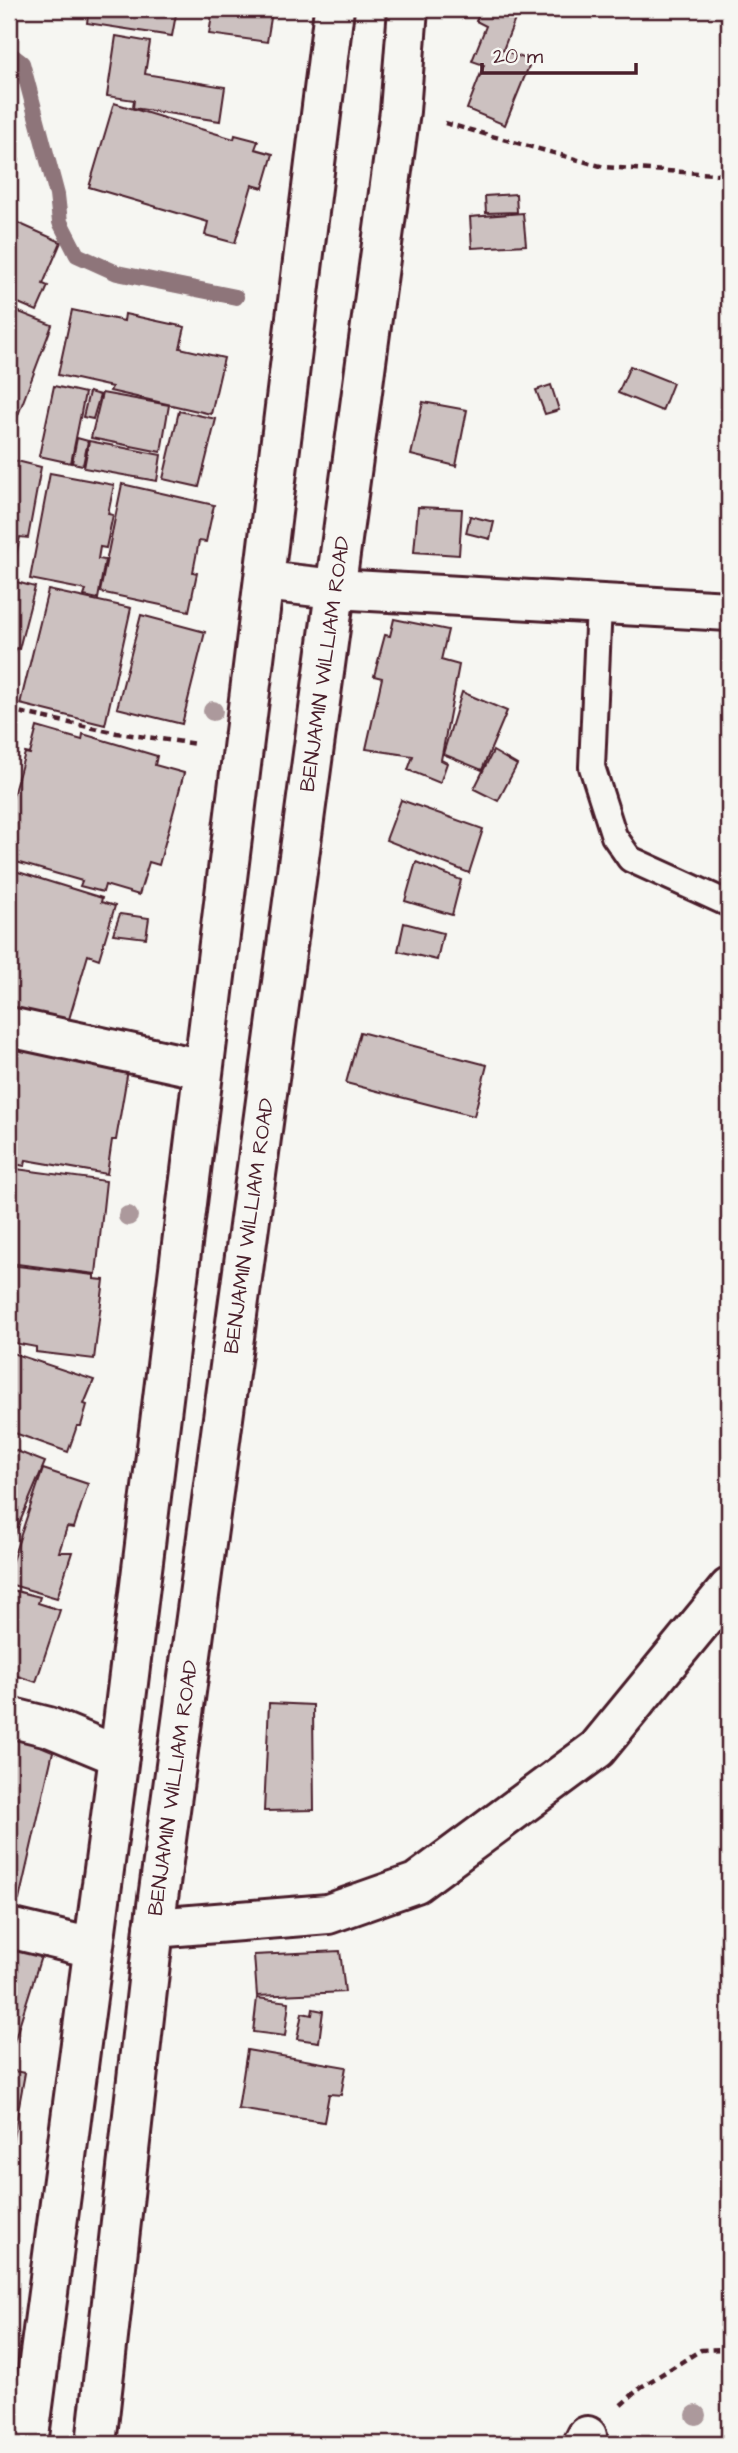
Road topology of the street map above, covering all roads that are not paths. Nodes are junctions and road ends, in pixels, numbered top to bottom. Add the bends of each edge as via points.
1 (334, 9) edge
2 (408, 9) edge
3 (264, 581) junction
4 (335, 589) junction
5 (599, 604) junction
6 (729, 611) edge
7 (729, 904) edge
8 (9, 1027) edge
9 (203, 1069) junction
10 (729, 1588) edge
11 (9, 1717) edge
12 (119, 1756) junction
13 (9, 1928) edge
14 (154, 1928) junction
15 (93, 1948) junction
16 (28, 2444) edge
17 (96, 2444) edge

1 - 3 main road
2 - 4 main road, BENJAMIN WILLIAM ROAD via 400,111
3 - 4 main road
3 - 9 main road
4 - 5 main road
4 - 14 main road, BENJAMIN WILLIAM ROAD
5 - 6 main road
5 - 7 lane via 592,767 614,836 630,859
8 - 9 main road
9 - 12 main road
10 - 14 main road via 597,1749 416,1883 328,1914
11 - 12 main road via 49,1727
12 - 15 main road
13 - 15 main road
14 - 17 main road, BENJAMIN WILLIAM ROAD
15 - 16 main road

